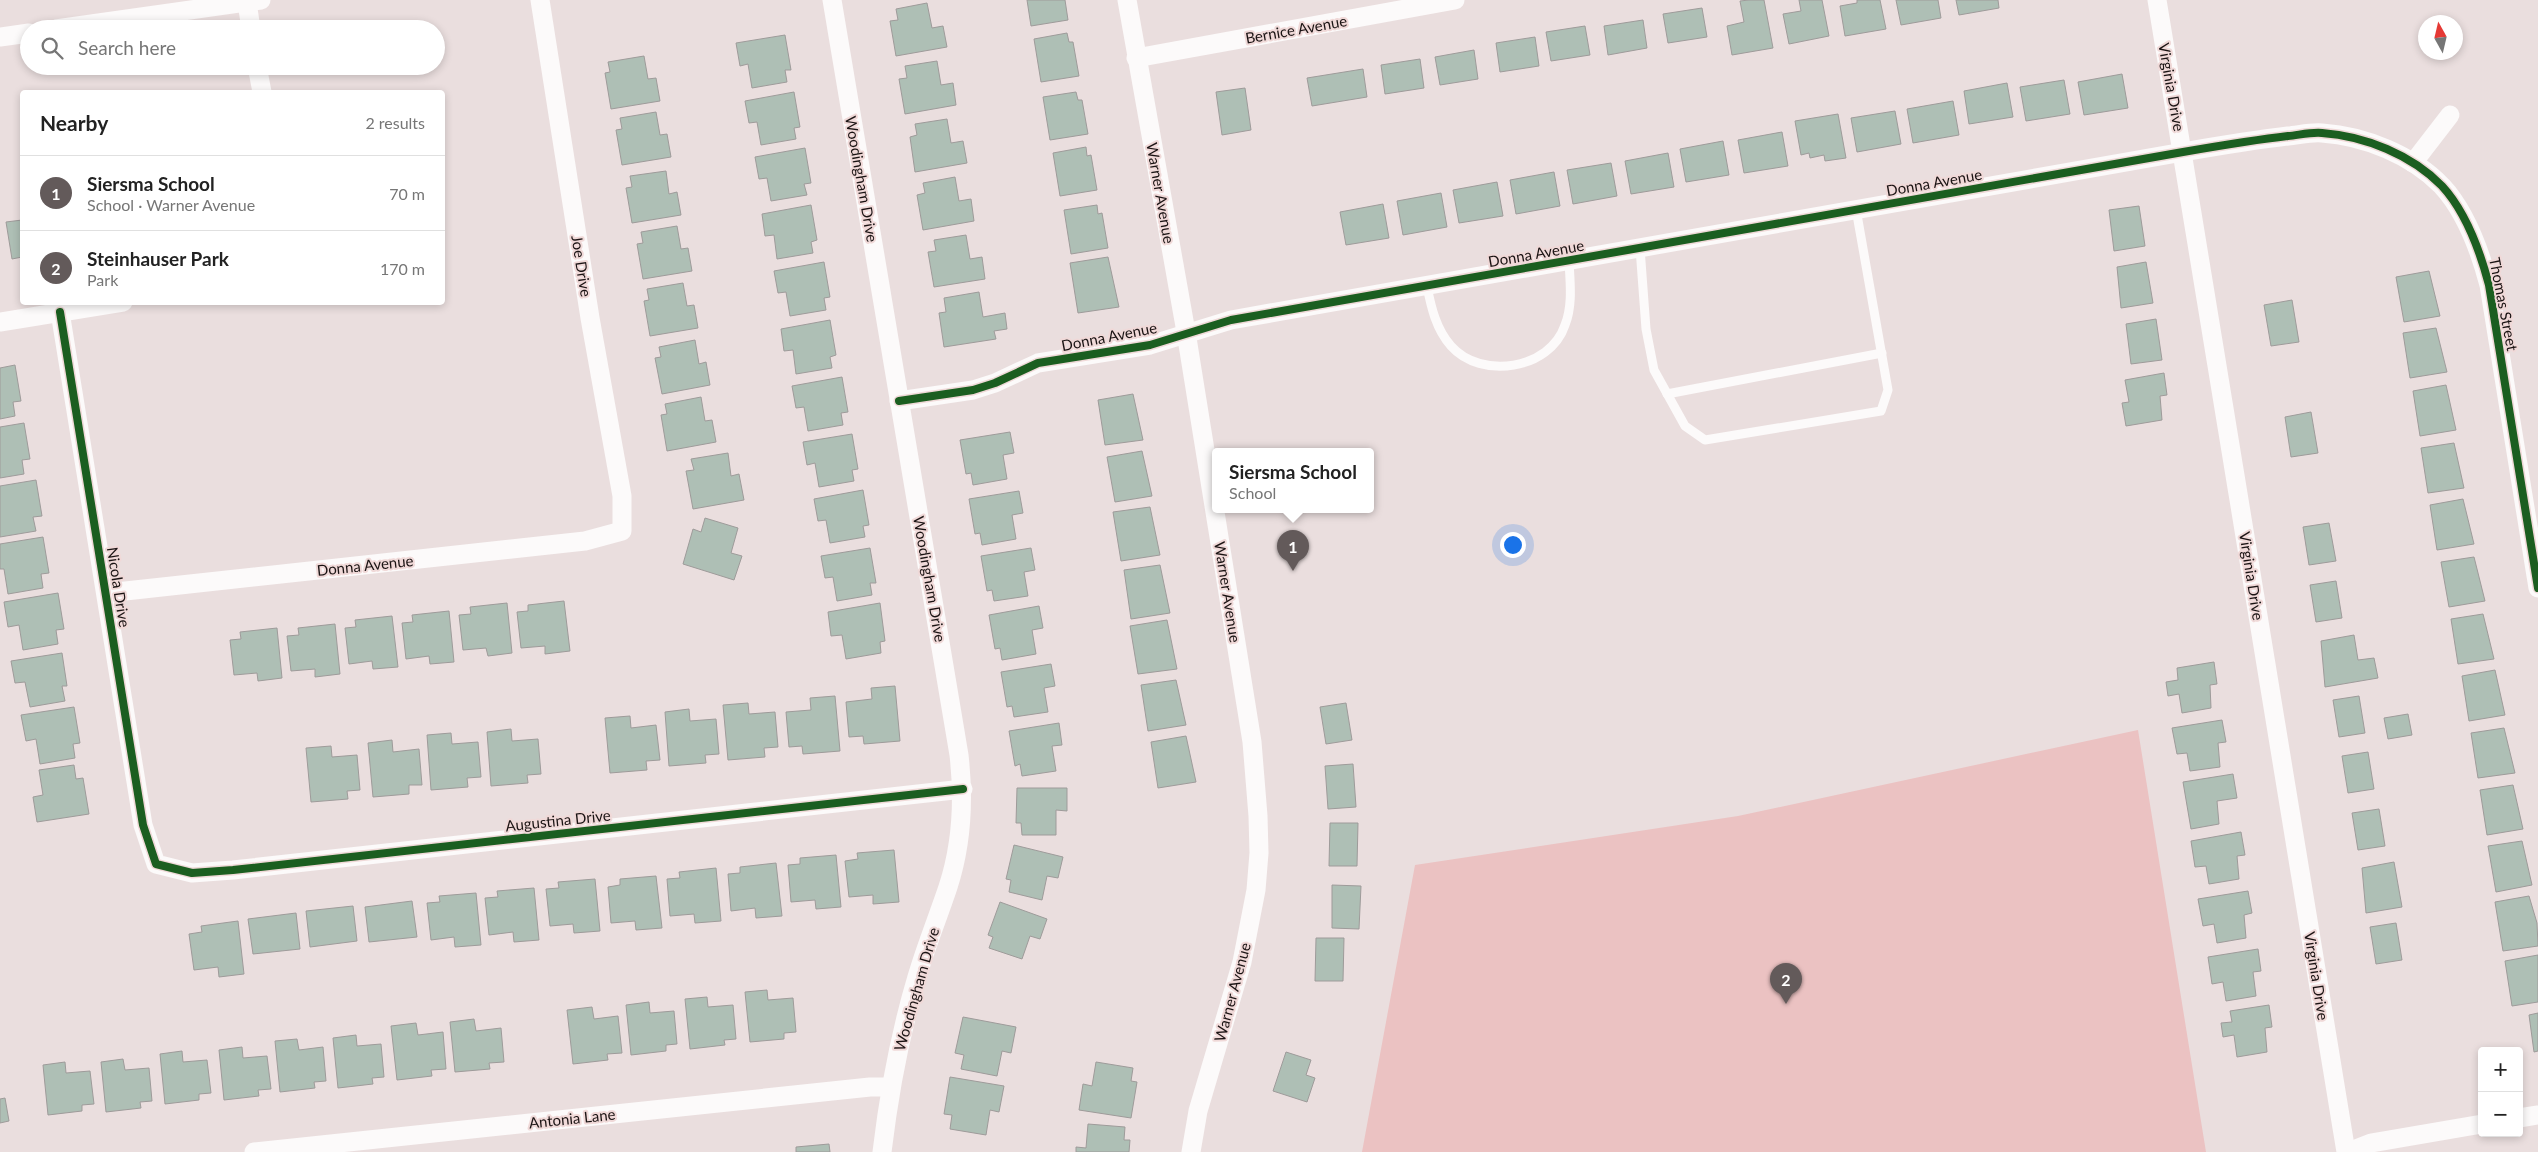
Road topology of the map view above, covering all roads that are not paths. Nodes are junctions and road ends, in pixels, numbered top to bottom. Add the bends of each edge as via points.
1 (540, 0) edge
2 (832, 0) edge
3 (1127, 0) edge
4 (1455, 0) edge
5 (2157, 0) edge
6 (254, 1) edge
7 (120, 20) edge
8 (252, 20) edge
9 (20, 34) edge
10 (0, 37) edge
11 (1136, 58) junction
12 (259, 75) edge
13 (262, 90) edge
14 (2450, 116) dead end
15 (2183, 152) junction
16 (2413, 164) junction
17 (1856, 209) junction
18 (1640, 248) junction
19 (1569, 261) junction
20 (1427, 286) junction
21 (104, 305) edge
22 (60, 312) junction
23 (0, 322) edge
24 (1186, 332) junction
25 (1882, 353) junction
26 (1667, 394) junction
27 (900, 401) junction
28 (1212, 494) edge
29 (1215, 513) edge
30 (622, 532) joint
31 (2538, 588) edge
32 (107, 593) junction
33 (963, 789) junction
34 (156, 864) joint
35 (891, 1087) junction
36 (2538, 1115) edge
37 (2523, 1117) edge
38 (2478, 1125) edge
39 (254, 1152) edge
40 (882, 1152) edge
41 (1191, 1152) edge
42 (2347, 1152) edge

1 - 30 street, Joe Drive via 590,318 622,496
2 - 27 street, Woodingham Drive
3 - 11 street, Warner Avenue
4 - 11 street, Bernice Avenue
5 - 15 street, Virginia Drive
6 - 7 street
6 - 8 street
9 - 10 street
11 - 24 street, Warner Avenue
12 - 13 street
14 - 16 street
15 - 16 street, Thomas Street via 2258,139 2321,133 2362,139
15 - 17 street, Donna Avenue
15 - 42 street, Virginia Drive
16 - 31 street, Thomas Street via 2442,186 2460,212 2481,256 2489,285
17 - 18 street, Donna Avenue
17 - 25 lane
18 - 19 street, Donna Avenue
18 - 26 lane via 1646,329 1654,370
19 - 20 street, Donna Avenue
19 - 20 lane via 1570,299 1565,326 1553,345 1533,360 1514,366 1492,366 1476,361 1464,357 1451,346 1432,311
20 - 24 street, Donna Avenue via 1231,320
21 - 22 street
22 - 23 street
22 - 32 street, Nicola Drive
24 - 27 street, Donna Avenue via 1150,345 1038,363 973,390
24 - 28 street, Warner Avenue
25 - 26 lane
25 - 26 lane via 1888,390 1881,411 1705,440 1684,426
27 - 33 street, Woodingham Drive
29 - 41 street, Warner Avenue via 1252,742 1259,854 1256,890 1242,962 1198,1111
30 - 32 street, Donna Avenue via 586,541
32 - 34 street, Nicola Drive via 143,825
33 - 34 street, Augustina Drive via 233,870 192,873
33 - 35 street, Woodingham Drive via 959,838 949,885 917,974
35 - 39 street, Antonia Lane
35 - 40 street, Woodingham Drive
36 - 37 street
38 - 42 street via 2371,1143

